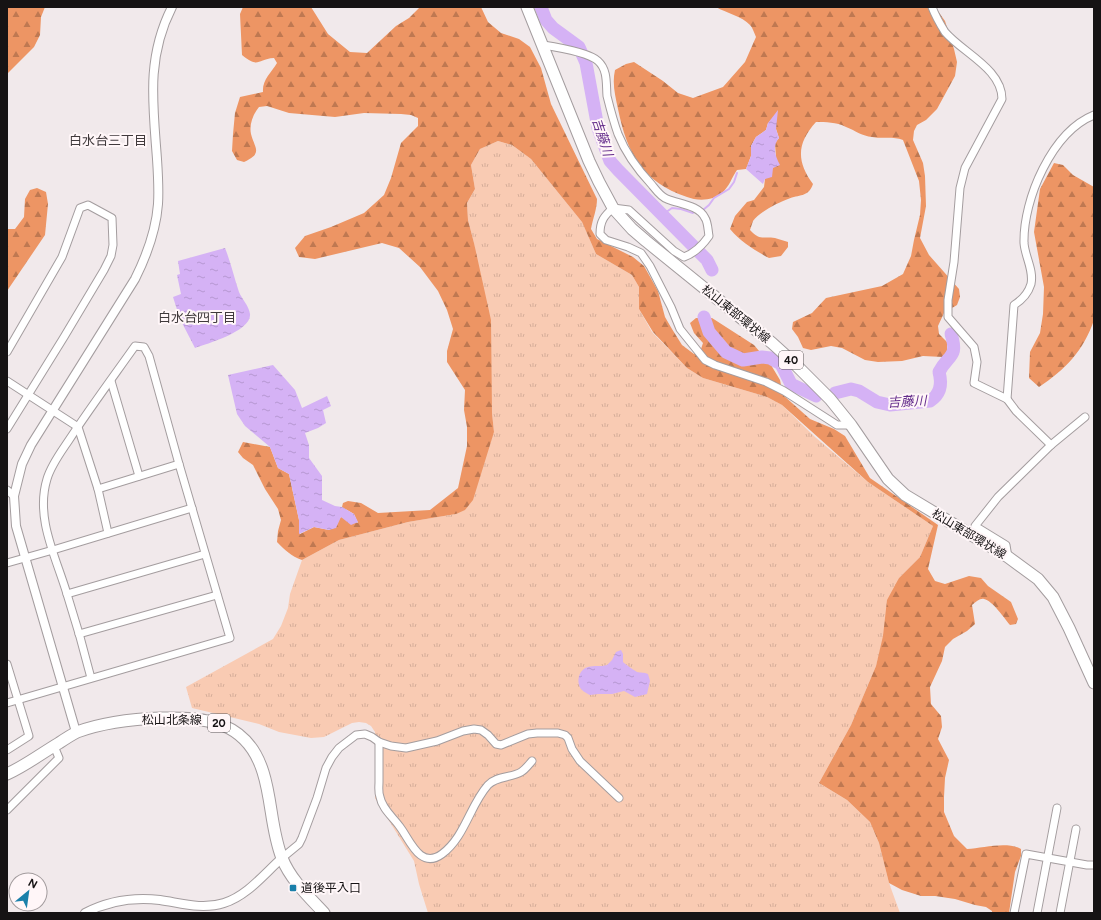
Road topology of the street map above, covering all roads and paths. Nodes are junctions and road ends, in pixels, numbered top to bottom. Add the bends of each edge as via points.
1 (172, 7) edge
2 (527, 7) edge
3 (932, 7) edge
4 (543, 45) junction
5 (1094, 115) edge
6 (613, 208) junction
7 (7, 352) edge
8 (7, 381) edge
9 (111, 381) junction
10 (29, 395) junction
11 (1006, 399) junction
12 (52, 411) junction
13 (1085, 417) dead end
14 (851, 426) junction
15 (78, 427) junction
16 (7, 429) edge
17 (1050, 445) junction
18 (178, 464) junction
19 (139, 476) junction
20 (98, 489) junction
21 (7, 490) edge
22 (14, 496) junction
23 (192, 508) junction
24 (108, 533) junction
25 (53, 550) junction
26 (205, 554) junction
27 (1008, 557) junction
28 (24, 558) junction
29 (7, 562) edge
30 (67, 594) junction
31 (217, 595) junction
32 (79, 634) junction
33 (7, 664) edge
34 (91, 678) junction
35 (1094, 683) edge
36 (62, 686) junction
37 (18, 699) junction
38 (7, 702) edge
39 (76, 732) junction
40 (379, 742) junction
41 (54, 746) junction
42 (7, 750) edge
43 (532, 761) dead end
44 (7, 774) edge
45 (619, 798) dead end
46 (1057, 808) dead end
47 (7, 810) edge
48 (1076, 829) dead end
49 (282, 858) junction
50 (1047, 858) junction
51 (1070, 862) junction
52 (1094, 865) edge
53 (85, 913) edge
54 (324, 913) edge
55 (1014, 913) edge
56 (1037, 913) edge
57 (1060, 913) edge

1 - 12 street via 158,42 154,65 154,117 159,187 151,241 135,279
2 - 4 main road, 松山東部環状線 / 40
3 - 11 street via 945,31 990,71 1002,91 1002,99 965,168 960,188 948,317 974,346 977,362 974,383
4 - 6 main road, 松山東部環状線 / 40 via 589,161
4 - 6 street via 561,47 592,57 603,67 608,97 627,154 636,168 666,199 698,210 705,218 708,236 703,245 684,258 629,210
5 - 11 street via 1072,130 1059,143 1042,172 1032,198 1024,244 1030,265 1031,284 1023,299 1014,305
6 - 14 main road, 松山東部環状線 / 40 via 646,241 778,348 830,399
6 - 14 street via 604,216 600,234 606,240 641,253 650,266 680,329 705,360 772,385 837,425
7 - 10 street via 62,257 80,208 88,205 112,218 111,256
8 - 10 street
9 - 15 street
9 - 18 street via 136,346 144,347 149,356
9 - 19 street
10 - 12 street
10 - 16 street
11 - 17 street
12 - 15 street
12 - 22 street via 22,464
13 - 17 street
14 - 27 main road, 松山東部環状線 / 40 via 888,479 905,495
15 - 20 street
15 - 25 street via 47,478 43,509
17 - 27 street via 998,497 975,526 1006,545
18 - 19 street
18 - 23 street
19 - 20 street
20 - 24 street
21 - 22 street
22 - 28 street via 16,526
23 - 24 street
23 - 26 street
24 - 25 street
25 - 28 street
25 - 30 street
26 - 30 street
26 - 31 street
27 - 35 main road, 松山東部環状線 / 40 via 1038,579 1053,597
28 - 29 street
28 - 36 street
30 - 32 street
31 - 32 street
31 - 34 street via 230,638
32 - 34 street
33 - 37 street
34 - 36 street
36 - 37 street
36 - 39 street
37 - 38 street
37 - 42 street via 28,736
39 - 41 main road, 松山北条線 / 20
39 - 49 main road, 松山北条線 / 20 via 120,721 144,719 198,719 228,727 246,741 260,762
40 - 43 street via 380,797 410,844 417,853 425,857 434,858 442,854 454,842 489,784 522,771
40 - 45 street via 406,748 438,742 474,729 482,730 496,744 501,745 528,734 558,733 568,738 580,761
40 - 49 street via 365,734 356,735 339,748 326,768 302,838
41 - 44 main road, 松山北条線 / 20
41 - 47 street via 59,758
46 - 50 street
48 - 51 street
49 - 53 street via 242,893 224,903 194,906 141,899 111,902
49 - 54 main road, 松山北条線 / 20 via 308,896
50 - 51 street
50 - 55 street via 1026,854
50 - 56 street
51 - 52 street
51 - 57 street

